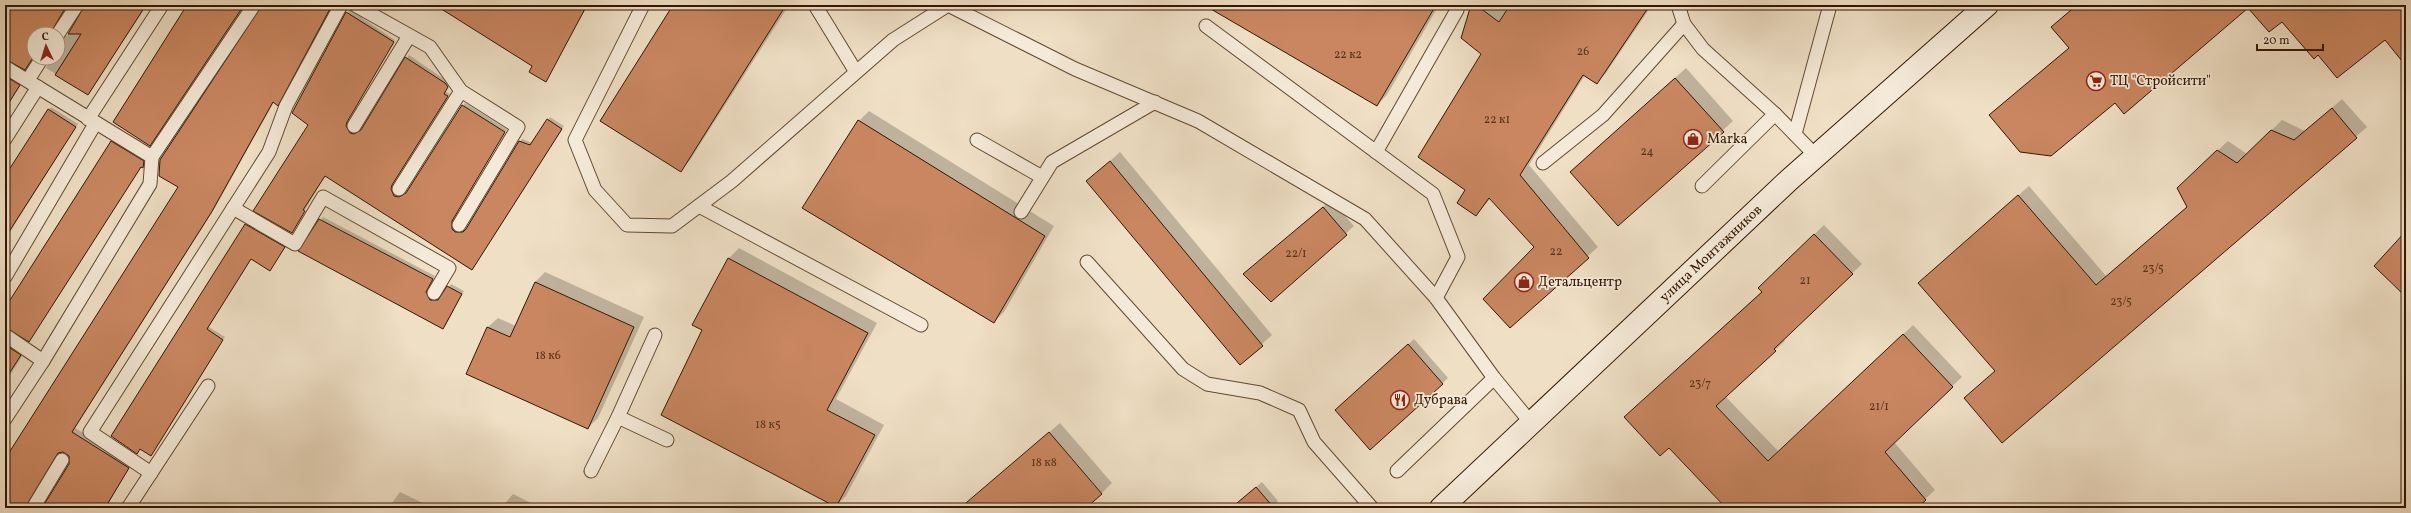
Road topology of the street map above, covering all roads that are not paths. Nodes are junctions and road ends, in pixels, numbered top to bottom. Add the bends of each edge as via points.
1 (77, 5) edge
2 (162, 5) edge
3 (254, 5) edge
4 (341, 5) edge
5 (355, 5) edge
6 (644, 5) edge
7 (815, 5) edge
8 (1456, 5) edge
9 (1678, 5) edge
10 (1830, 5) edge
11 (1986, 5) edge
12 (1684, 24) junction
13 (63, 26) edge
14 (1206, 26) dead end
15 (410, 36) junction
16 (39, 66) edge
17 (5, 67) edge
18 (856, 72) junction
19 (33, 83) junction
20 (461, 91) junction
21 (1155, 102) junction
22 (1776, 114) junction
23 (91, 121) junction
24 (354, 126) dead end
25 (1795, 134) junction
26 (5, 139) edge
27 (977, 140) dead end
28 (1376, 152) junction
29 (1816, 156) junction
30 (152, 157) junction
31 (1544, 163) dead end
32 (1042, 177) junction
33 (1702, 186) dead end
34 (399, 189) dead end
35 (699, 206) junction
36 (233, 208) junction
37 (1021, 212) dead end
38 (459, 225) dead end
39 (1087, 262) dead end
40 (5, 277) edge
41 (434, 292) dead end
42 (1436, 298) junction
43 (921, 325) dead end
44 (5, 335) edge
45 (656, 335) dead end
46 (43, 361) junction
47 (1494, 378) junction
48 (208, 386) dead end
49 (618, 417) junction
50 (5, 419) edge
51 (1532, 424) junction
52 (667, 440) dead end
53 (62, 460) dead end
54 (591, 471) dead end
55 (1397, 471) dead end
56 (151, 473) junction
57 (33, 508) edge
58 (128, 508) edge
59 (1372, 508) edge
60 (1441, 508) edge

1 - 13 lane
2 - 23 lane
3 - 30 lane
4 - 36 lane via 286,106 269,152
5 - 15 lane
6 - 35 lane via 575,140 595,190 627,225 672,226
7 - 18 lane
8 - 28 lane via 1456,10
9 - 12 lane
10 - 25 lane
11 - 29 main road, улица Монтажников
12 - 22 lane via 1703,49
12 - 31 lane via 1603,115
14 - 28 lane
15 - 20 lane via 430,47
15 - 24 lane
16 - 19 lane
17 - 19 lane
18 - 21 lane via 892,40 948,5 1075,69
18 - 35 lane via 732,181
19 - 23 lane
19 - 26 lane
20 - 34 lane
20 - 38 lane via 518,127
21 - 32 lane via 1052,162
21 - 42 lane via 1198,121 1365,219
22 - 25 lane
22 - 33 lane
23 - 30 lane
23 - 40 lane
25 - 29 lane
27 - 32 lane
28 - 42 lane via 1433,194 1458,257
29 - 51 main road, улица Монтажников
30 - 46 lane via 150,184
32 - 37 lane
35 - 43 lane
36 - 41 lane via 295,244 323,196 449,268
36 - 56 lane via 90,432
39 - 59 lane via 1183,370 1207,384 1260,392 1299,410 1314,442
42 - 47 lane
44 - 46 lane
45 - 49 lane
46 - 50 lane
47 - 51 lane
47 - 55 lane
48 - 56 lane
49 - 52 lane
49 - 54 lane
51 - 60 main road, улица Монтажников
53 - 57 lane
56 - 58 lane

